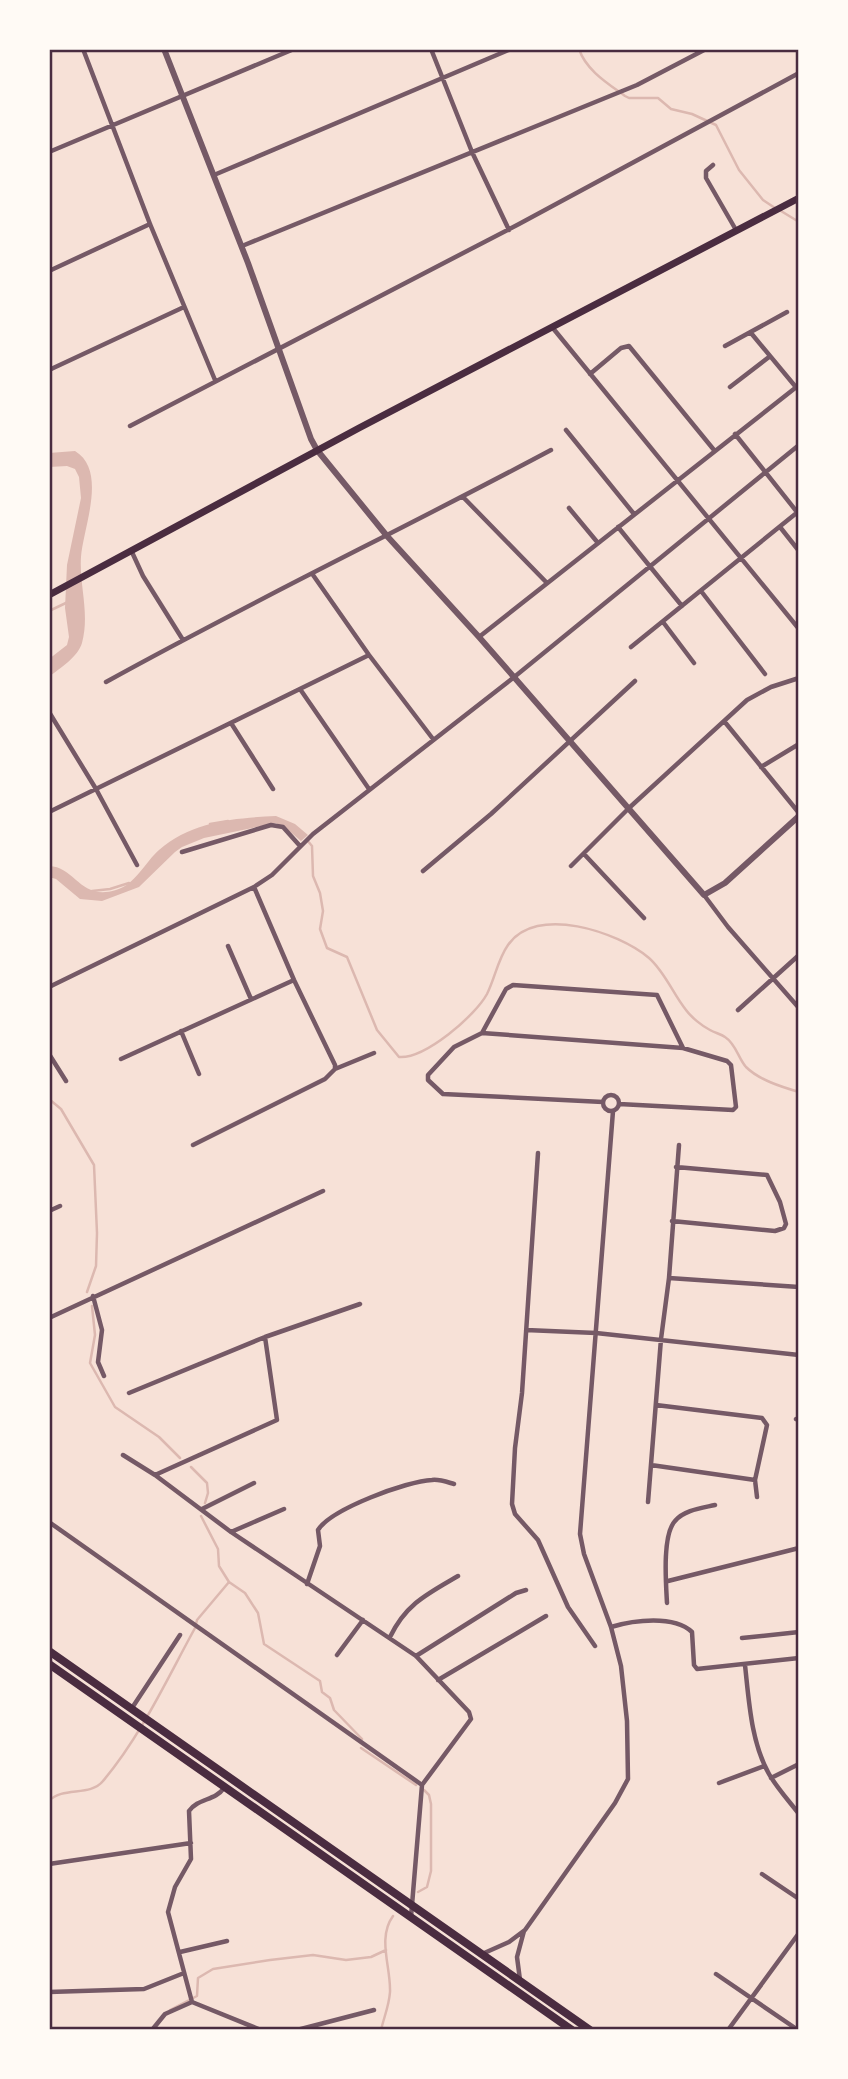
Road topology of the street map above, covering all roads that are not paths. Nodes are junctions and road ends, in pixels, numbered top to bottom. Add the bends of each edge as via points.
1 (83, 49) edge
2 (164, 49) edge
3 (295, 49) edge
4 (431, 49) edge
5 (511, 49) edge
6 (706, 49) edge
7 (799, 73) edge
8 (443, 79) junction
9 (183, 96) junction
10 (112, 125) junction
11 (49, 152) edge
12 (472, 152) junction
13 (713, 165) dead end
14 (214, 175) junction
15 (799, 198) edge
16 (150, 225) junction
17 (509, 230) junction
18 (736, 231) junction
19 (242, 246) junction
20 (49, 271) edge
21 (184, 307) junction
22 (787, 312) dead end
23 (552, 327) junction
24 (751, 333) junction
25 (724, 346) dead end
26 (279, 347) junction
27 (769, 357) junction
28 (49, 370) edge
29 (590, 374) junction
30 (215, 380) junction
31 (797, 385) edge
32 (730, 387) dead end
33 (130, 426) dead end
34 (566, 430) dead end
35 (735, 434) junction
36 (799, 445) edge
37 (317, 450) junction
38 (551, 450) dead end
39 (714, 450) junction
40 (765, 472) junction
41 (677, 480) junction
42 (463, 498) junction
43 (569, 508) dead end
44 (798, 512) edge
45 (634, 514) junction
46 (709, 518) junction
47 (618, 527) junction
48 (780, 527) junction
49 (387, 536) junction
50 (598, 543) junction
51 (131, 551) junction
52 (799, 551) edge
53 (741, 558) junction
54 (650, 566) junction
55 (313, 575) junction
56 (547, 583) junction
57 (701, 591) junction
58 (52, 594) edge
59 (682, 606) junction
60 (663, 622) junction
61 (799, 629) edge
62 (479, 637) junction
63 (183, 640) junction
64 (631, 647) dead end
65 (369, 655) junction
66 (694, 663) dead end
67 (765, 674) dead end
68 (513, 678) junction
69 (799, 678) edge
70 (635, 681) dead end
71 (106, 682) dead end
72 (300, 689) junction
73 (49, 712) edge
74 (724, 721) junction
75 (231, 723) junction
76 (433, 740) junction
77 (569, 741) junction
78 (799, 744) edge
79 (761, 767) junction
80 (96, 789) junction
81 (273, 789) dead end
82 (369, 789) junction
83 (629, 808) junction
84 (49, 813) edge
85 (799, 815) edge
86 (301, 845) junction
87 (182, 852) dead end
88 (584, 854) junction
89 (137, 865) dead end
90 (571, 866) dead end
91 (423, 871) dead end
92 (254, 887) junction
93 (704, 895) junction
94 (643, 918) dead end
95 (228, 946) dead end
96 (799, 955) edge
97 (774, 978) junction
98 (294, 980) junction
99 (49, 987) edge
100 (251, 999) junction
101 (799, 1007) edge
102 (738, 1010) dead end
103 (181, 1031) junction
104 (482, 1033) junction
105 (683, 1048) junction
106 (374, 1053) dead end
107 (49, 1054) edge
108 (121, 1059) dead end
109 (335, 1069) junction
110 (199, 1074) dead end
111 (66, 1081) dead end
112 (603, 1102) junction
113 (619, 1104) junction
114 (613, 1111) junction
115 (193, 1145) dead end
116 (679, 1145) dead end
117 (538, 1153) dead end
118 (676, 1167) junction
119 (323, 1191) dead end
120 (60, 1206) dead end
121 (49, 1211) edge
122 (672, 1221) junction
123 (669, 1278) junction
124 (799, 1287) edge
125 (93, 1296) junction
126 (360, 1304) dead end
127 (49, 1318) edge
128 (526, 1330) junction
129 (596, 1333) junction
130 (265, 1337) junction
131 (661, 1339) junction
132 (799, 1355) edge
133 (104, 1376) dead end
134 (129, 1392) dead end
135 (656, 1405) junction
136 (123, 1455) dead end
137 (651, 1465) junction
138 (155, 1475) junction
139 (755, 1480) junction
140 (254, 1483) dead end
141 (454, 1484) dead end
142 (757, 1497) dead end
143 (648, 1502) dead end
144 (715, 1505) dead end
145 (201, 1509) junction
146 (284, 1509) dead end
147 (49, 1522) edge
148 (231, 1532) junction
149 (799, 1548) edge
150 (458, 1576) dead end
151 (668, 1581) junction
152 (307, 1584) junction
153 (526, 1590) dead end
154 (667, 1603) dead end
155 (546, 1616) dead end
156 (363, 1620) junction
157 (611, 1626) junction
158 (799, 1632) edge
159 (180, 1635) dead end
160 (390, 1637) junction
161 (742, 1638) dead end
162 (595, 1646) dead end
163 (49, 1651) edge
164 (337, 1655) dead end
165 (416, 1656) junction
166 (799, 1658) edge
167 (49, 1664) edge
168 (745, 1665) junction
169 (438, 1680) junction
170 (131, 1709) junction
171 (799, 1764) edge
172 (764, 1766) junction
173 (771, 1778) junction
174 (231, 1779) junction
175 (719, 1783) dead end
176 (422, 1785) junction
177 (225, 1788) junction
178 (799, 1814) edge
179 (191, 1843) junction
180 (49, 1864) edge
181 (762, 1874) dead end
182 (799, 1899) edge
183 (412, 1905) junction
184 (411, 1917) junction
185 (524, 1930) junction
186 (799, 1933) edge
187 (227, 1941) dead end
188 (180, 1952) junction
189 (481, 1954) junction
190 (473, 1961) junction
191 (184, 1973) junction
192 (716, 1974) dead end
193 (520, 1982) junction
194 (515, 1991) junction
195 (49, 1992) edge
196 (751, 1998) junction
197 (192, 2002) junction
198 (374, 2010) dead end
199 (152, 2030) edge
200 (261, 2030) edge
201 (297, 2030) edge
202 (572, 2030) edge
203 (590, 2030) edge
204 (728, 2030) edge
205 (798, 2030) edge

1 - 10 street
2 - 9 street
3 - 9 street
4 - 8 street
5 - 8 street
6 - 12 street via 637,85
7 - 17 street
8 - 12 street
8 - 14 street
9 - 10 street
9 - 14 street
10 - 11 street
10 - 16 street
12 - 17 street
12 - 19 street
13 - 18 street via 706,178
14 - 19 street
15 - 18 main road
16 - 20 street
16 - 21 street
17 - 26 street
18 - 23 main road
19 - 26 street
21 - 28 street
21 - 30 street
22 - 24 street
23 - 29 street
23 - 37 main road
24 - 25 street
24 - 27 street
26 - 30 street
26 - 37 street
27 - 31 street
27 - 32 street
29 - 39 street via 629,346
29 - 41 street
30 - 33 street
31 - 35 street
34 - 45 street
35 - 39 street
35 - 40 street
36 - 40 street
37 - 49 street
37 - 51 main road
38 - 42 street
39 - 41 street
40 - 44 street
40 - 46 street
41 - 45 street
41 - 46 street
42 - 49 street
42 - 56 street
43 - 50 street
44 - 48 street
45 - 47 street
46 - 53 street
46 - 54 street
47 - 50 street
47 - 54 street
48 - 52 street
48 - 53 street
49 - 55 street
49 - 62 street
50 - 56 street
51 - 58 main road
51 - 63 street
53 - 57 street
53 - 61 street
54 - 59 street
54 - 68 street
55 - 63 street
55 - 65 street
56 - 62 street
57 - 59 street
57 - 67 street
59 - 60 street
60 - 64 street
60 - 66 street
62 - 68 street
63 - 71 street
65 - 72 street
65 - 76 street
68 - 76 street
68 - 77 street
69 - 74 street via 761,691
70 - 77 street
72 - 75 street
72 - 82 street
73 - 80 street
74 - 79 street
74 - 83 street
75 - 80 street
75 - 81 street
76 - 82 street
77 - 83 street
77 - 91 street
78 - 79 street
79 - 85 street
80 - 84 street
80 - 89 street
82 - 86 street
83 - 88 street
83 - 93 street
85 - 93 street via 725,883
86 - 87 street via 283,827 271,825
86 - 92 street
88 - 90 street
88 - 94 street
92 - 98 street
92 - 99 street
93 - 97 street
95 - 100 street
96 - 97 street
97 - 101 street
97 - 102 street
98 - 100 street
98 - 109 street
100 - 103 street
103 - 108 street
103 - 110 street
104 - 105 street
104 - 105 street via 506,989 513,985 657,995
104 - 112 street via 454,1047 428,1075 443,1094
105 - 113 street via 730,1064 736,1108
106 - 109 street
107 - 111 street
109 - 115 street via 325,1079
112 - 113 street via 612,1095
112 - 114 street
113 - 114 street
114 - 129 street
116 - 118 street
117 - 128 street
118 - 122 street
118 - 122 street via 767,1175 786,1224 775,1231
119 - 125 street
120 - 121 street
122 - 123 street
123 - 124 street
123 - 131 street
125 - 127 street
125 - 133 street via 102,1330 98,1362
126 - 130 street
128 - 129 street
128 - 162 street via 512,1504 537,1540 568,1607
129 - 131 street
129 - 157 street via 580,1534
130 - 134 street
130 - 138 street via 277,1420
131 - 132 street
131 - 135 street
135 - 137 street
135 - 139 street via 762,1418 767,1424
136 - 138 street
137 - 139 street
137 - 143 street
138 - 145 street
139 - 142 street
140 - 145 street
141 - 152 street via 435,1479 412,1482 347,1507 318,1530 320,1546
144 - 151 street via 675,1521 665,1556
145 - 148 street
146 - 148 street
147 - 176 street
148 - 152 street
149 - 151 street
150 - 160 street via 409,1607
151 - 154 street
152 - 156 street
153 - 165 street
155 - 169 street
156 - 160 street
156 - 164 street
157 - 168 street via 669,1621 690,1629 698,1669
157 - 185 street via 627,1721 627,1785
158 - 161 street
159 - 170 street
160 - 165 street
163 - 170 highway
165 - 169 street
166 - 168 street
167 - 177 highway
168 - 172 street via 751,1720
169 - 176 street via 471,1719
170 - 174 highway
171 - 173 street
172 - 173 street
172 - 175 street
173 - 178 street
174 - 177 street
174 - 183 highway
176 - 183 street
177 - 179 street via 219,1796 195,1804 189,1811
177 - 184 highway
179 - 180 street
179 - 188 street via 191,1859 175,1887 168,1912
181 - 182 street
183 - 184 street
183 - 189 highway
184 - 190 highway
185 - 189 street
185 - 193 street via 517,1957
186 - 196 street
187 - 188 street
188 - 191 street
189 - 190 street
189 - 193 highway
190 - 194 highway
191 - 195 street via 144,1989
191 - 197 street
192 - 196 street
193 - 194 street
193 - 203 highway
194 - 202 highway
196 - 204 street
196 - 205 street
197 - 199 street via 165,2014
197 - 200 street
198 - 201 street

